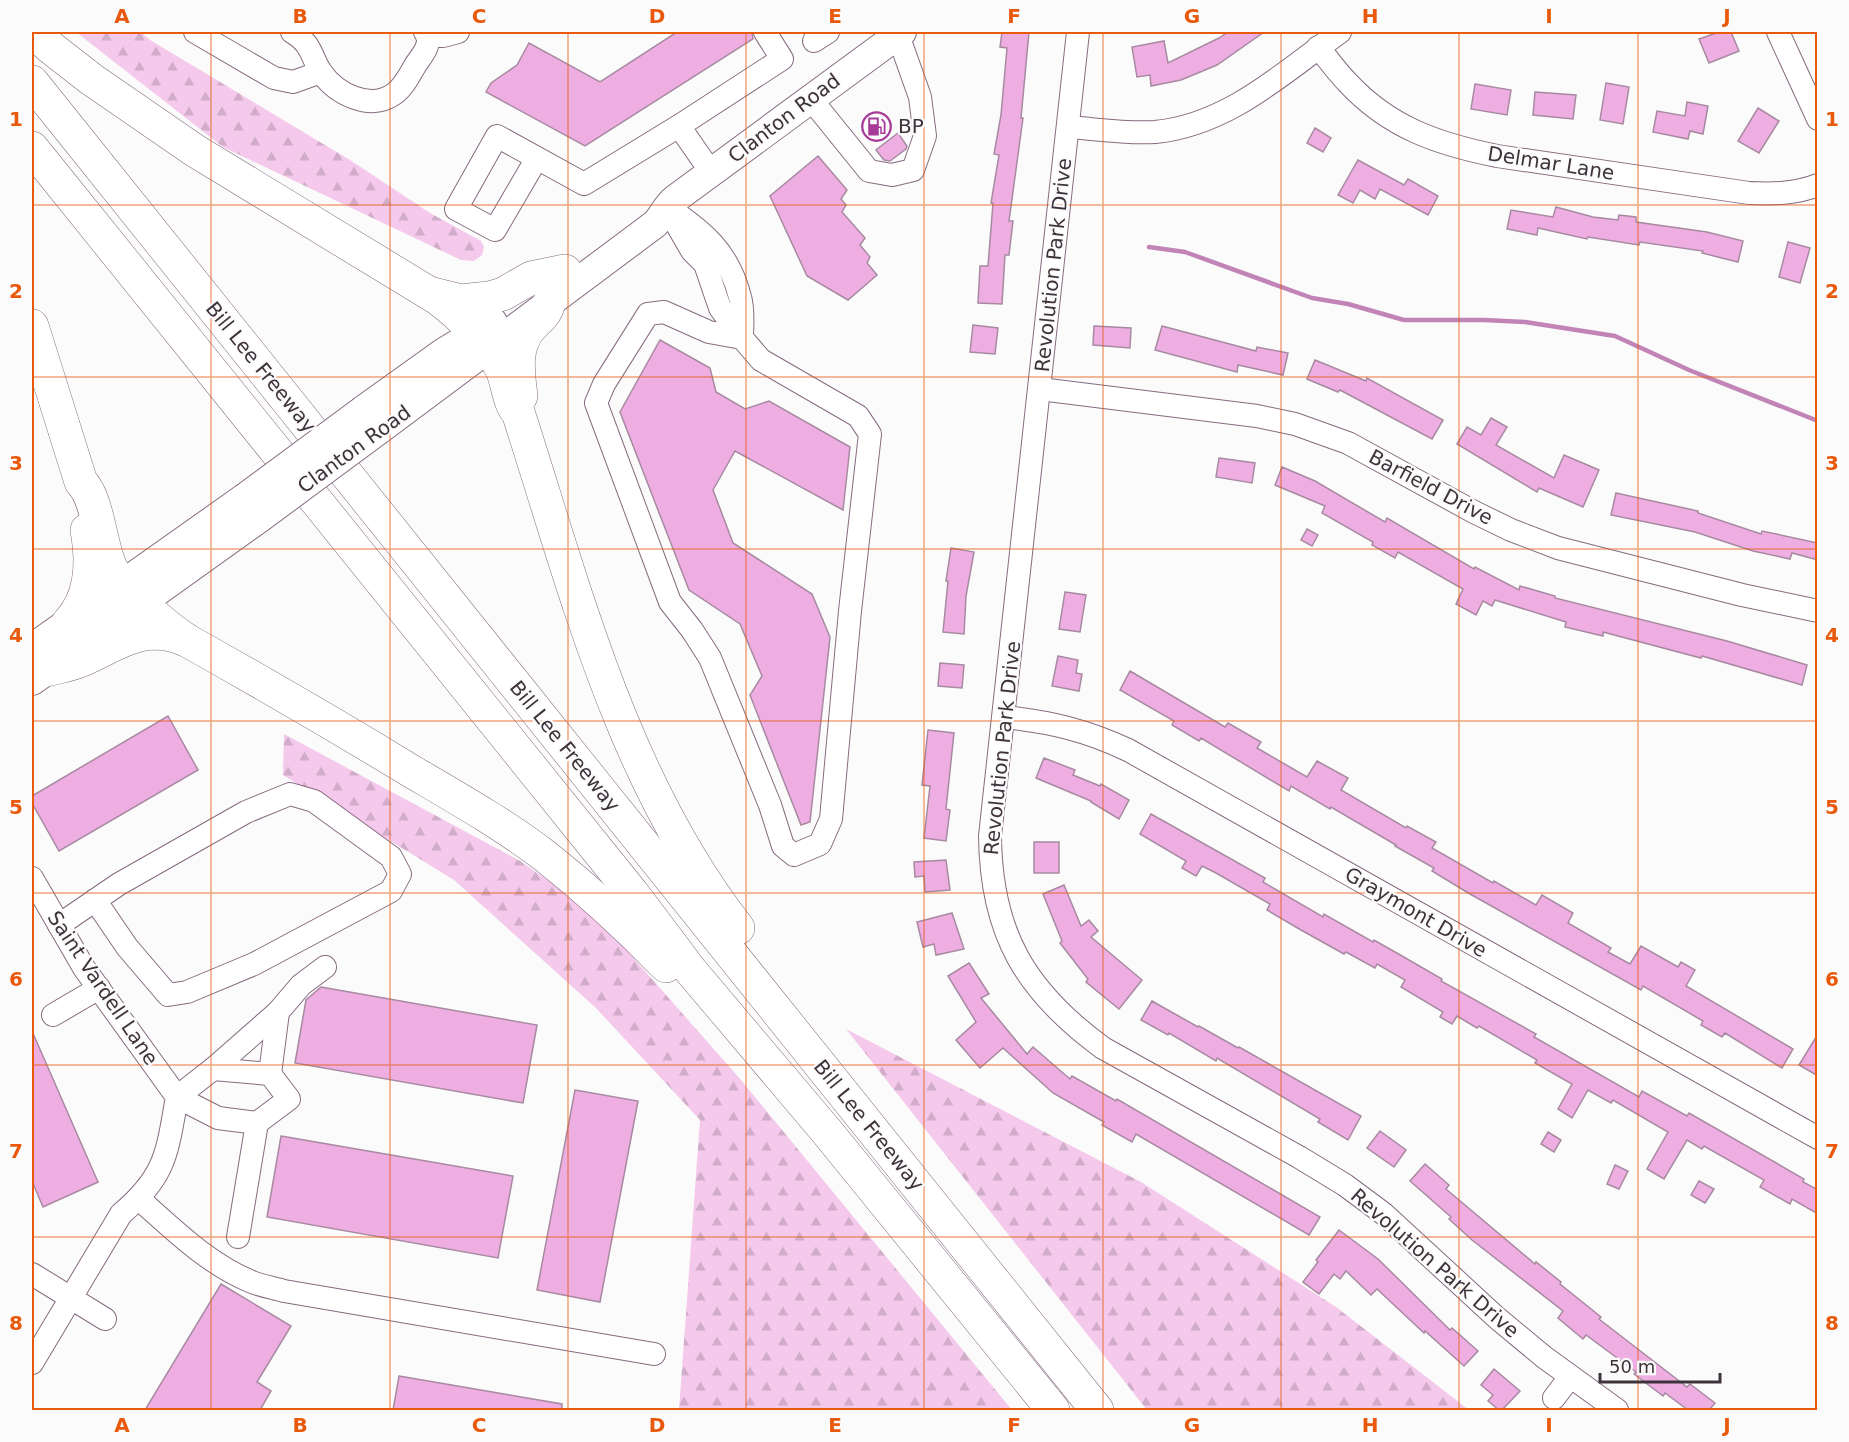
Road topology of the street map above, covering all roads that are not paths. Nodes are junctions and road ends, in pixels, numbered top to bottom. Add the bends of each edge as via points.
1 (33, 32) edge
2 (195, 32) edge
3 (292, 32) edge
4 (458, 32) edge
5 (765, 32) edge
6 (1078, 32) edge
7 (1340, 32) edge
8 (1778, 32) edge
9 (898, 33) edge
10 (426, 34) edge
11 (1318, 47) junction
12 (321, 72) junction
13 (32, 82) edge
14 (810, 98) junction
15 (1818, 119) edge
16 (679, 126) junction
17 (1068, 126) junction
18 (32, 148) edge
19 (537, 158) dead end
20 (711, 172) junction
21 (1818, 185) edge
22 (666, 206) junction
23 (566, 270) junction
24 (430, 293) junction
25 (548, 305) junction
26 (32, 326) edge
27 (742, 338) junction
28 (482, 342) junction
29 (1040, 389) junction
30 (518, 412) junction
31 (81, 482) junction
32 (133, 593) junction
33 (1818, 611) edge
34 (68, 623) junction
35 (188, 641) junction
36 (36, 666) edge
37 (1004, 717) junction
38 (32, 878) edge
39 (95, 900) junction
40 (59, 925) junction
41 (325, 967) dead end
42 (99, 988) junction
43 (278, 1012) junction
44 (53, 1015) dead end
45 (800, 1039) junction
46 (213, 1069) junction
47 (270, 1074) junction
48 (177, 1097) junction
49 (257, 1123) junction
50 (828, 1133) junction
51 (1818, 1138) edge
52 (139, 1199) junction
53 (238, 1237) dead end
54 (32, 1275) edge
55 (70, 1298) junction
56 (105, 1319) dead end
57 (654, 1354) dead end
58 (32, 1363) edge
59 (1570, 1377) junction
60 (1554, 1398) dead end
61 (1053, 1410) edge
62 (1097, 1410) edge
63 (1617, 1410) edge

1 - 24 highway via 91,79 194,150
2 - 12 street via 274,78 293,82
3 - 12 street via 305,42
4 - 10 street via 443,36
5 - 16 street via 782,59
6 - 17 street, Revolution Park Drive
7 - 11 street
8 - 15 street
9 - 14 main road, Clanton Road
9 - 14 street via 920,97 925,136 913,170 892,174 869,171
10 - 12 street via 426,51 400,89 384,99 360,100 347,95
11 - 17 street via 1240,103 1198,122 1153,132
11 - 21 street, Delmar Lane via 1369,104 1424,137 1455,147 1749,193 1793,192
13 - 45 highway, Bill Lee Freeway
14 - 20 main road, Clanton Road
16 - 19 street via 584,184
16 - 20 street
17 - 29 street, Revolution Park Drive
18 - 50 highway, Bill Lee Freeway via 691,971
20 - 22 main road, Clanton Road
22 - 23 main road, Clanton Road via 646,213
22 - 25 main road, Clanton Road via 655,224
22 - 27 street via 698,229 723,254 741,298
23 - 24 highway via 531,278 489,298 461,301
23 - 28 main road, Clanton Road
24 - 28 highway via 454,311
25 - 28 main road, Clanton Road
25 - 30 highway via 520,346 522,405
26 - 31 highway
27 - 27 street via 761,360 858,416 870,434 831,819 820,844 794,855 783,846 710,658 670,602 596,403 648,314 664,312 709,332
28 - 30 highway via 502,369
28 - 32 main road, Clanton Road, bridge
29 - 33 street, Barfield Drive via 1295,424 1348,443 1474,512 1558,548 1742,596
29 - 37 street, Revolution Park Drive
30 - 45 highway via 631,745 684,849 721,907 760,956
31 - 32 highway via 89,494 112,569
31 - 34 highway via 79,496 90,549 89,582 84,602
32 - 34 main road, Clanton Road
32 - 35 highway
32 - 36 main road, Clanton Road
34 - 36 main road, Clanton Road
35 - 36 highway via 167,634 138,635 117,641 81,661
35 - 50 highway via 462,800 543,855 628,928 719,1027
37 - 51 street, Graymont Drive via 1065,726 1128,750
37 - 59 street, Revolution Park Drive via 990,836 992,880 1010,943 1044,997 1103,1048 1345,1185 1384,1214 1497,1318
38 - 40 street, Saint Vardell Lane
39 - 39 street via 246,812 290,794 314,801 391,857 400,874 391,891 254,964 187,992 168,995 127,947
39 - 40 street
40 - 42 street, Saint Vardell Lane
41 - 43 street via 301,985
42 - 44 street
42 - 48 street, Saint Vardell Lane
43 - 46 street
43 - 47 street
45 - 62 highway, Bill Lee Freeway
46 - 47 street
46 - 48 street
47 - 49 street via 289,1099
48 - 49 street via 218,1118
48 - 52 street via 165,1159
49 - 53 street
50 - 61 highway, Bill Lee Freeway
52 - 55 street via 121,1214
52 - 57 street via 204,1255 254,1283
54 - 55 street
55 - 56 street
55 - 58 street
59 - 60 street
59 - 63 street, Revolution Park Drive

